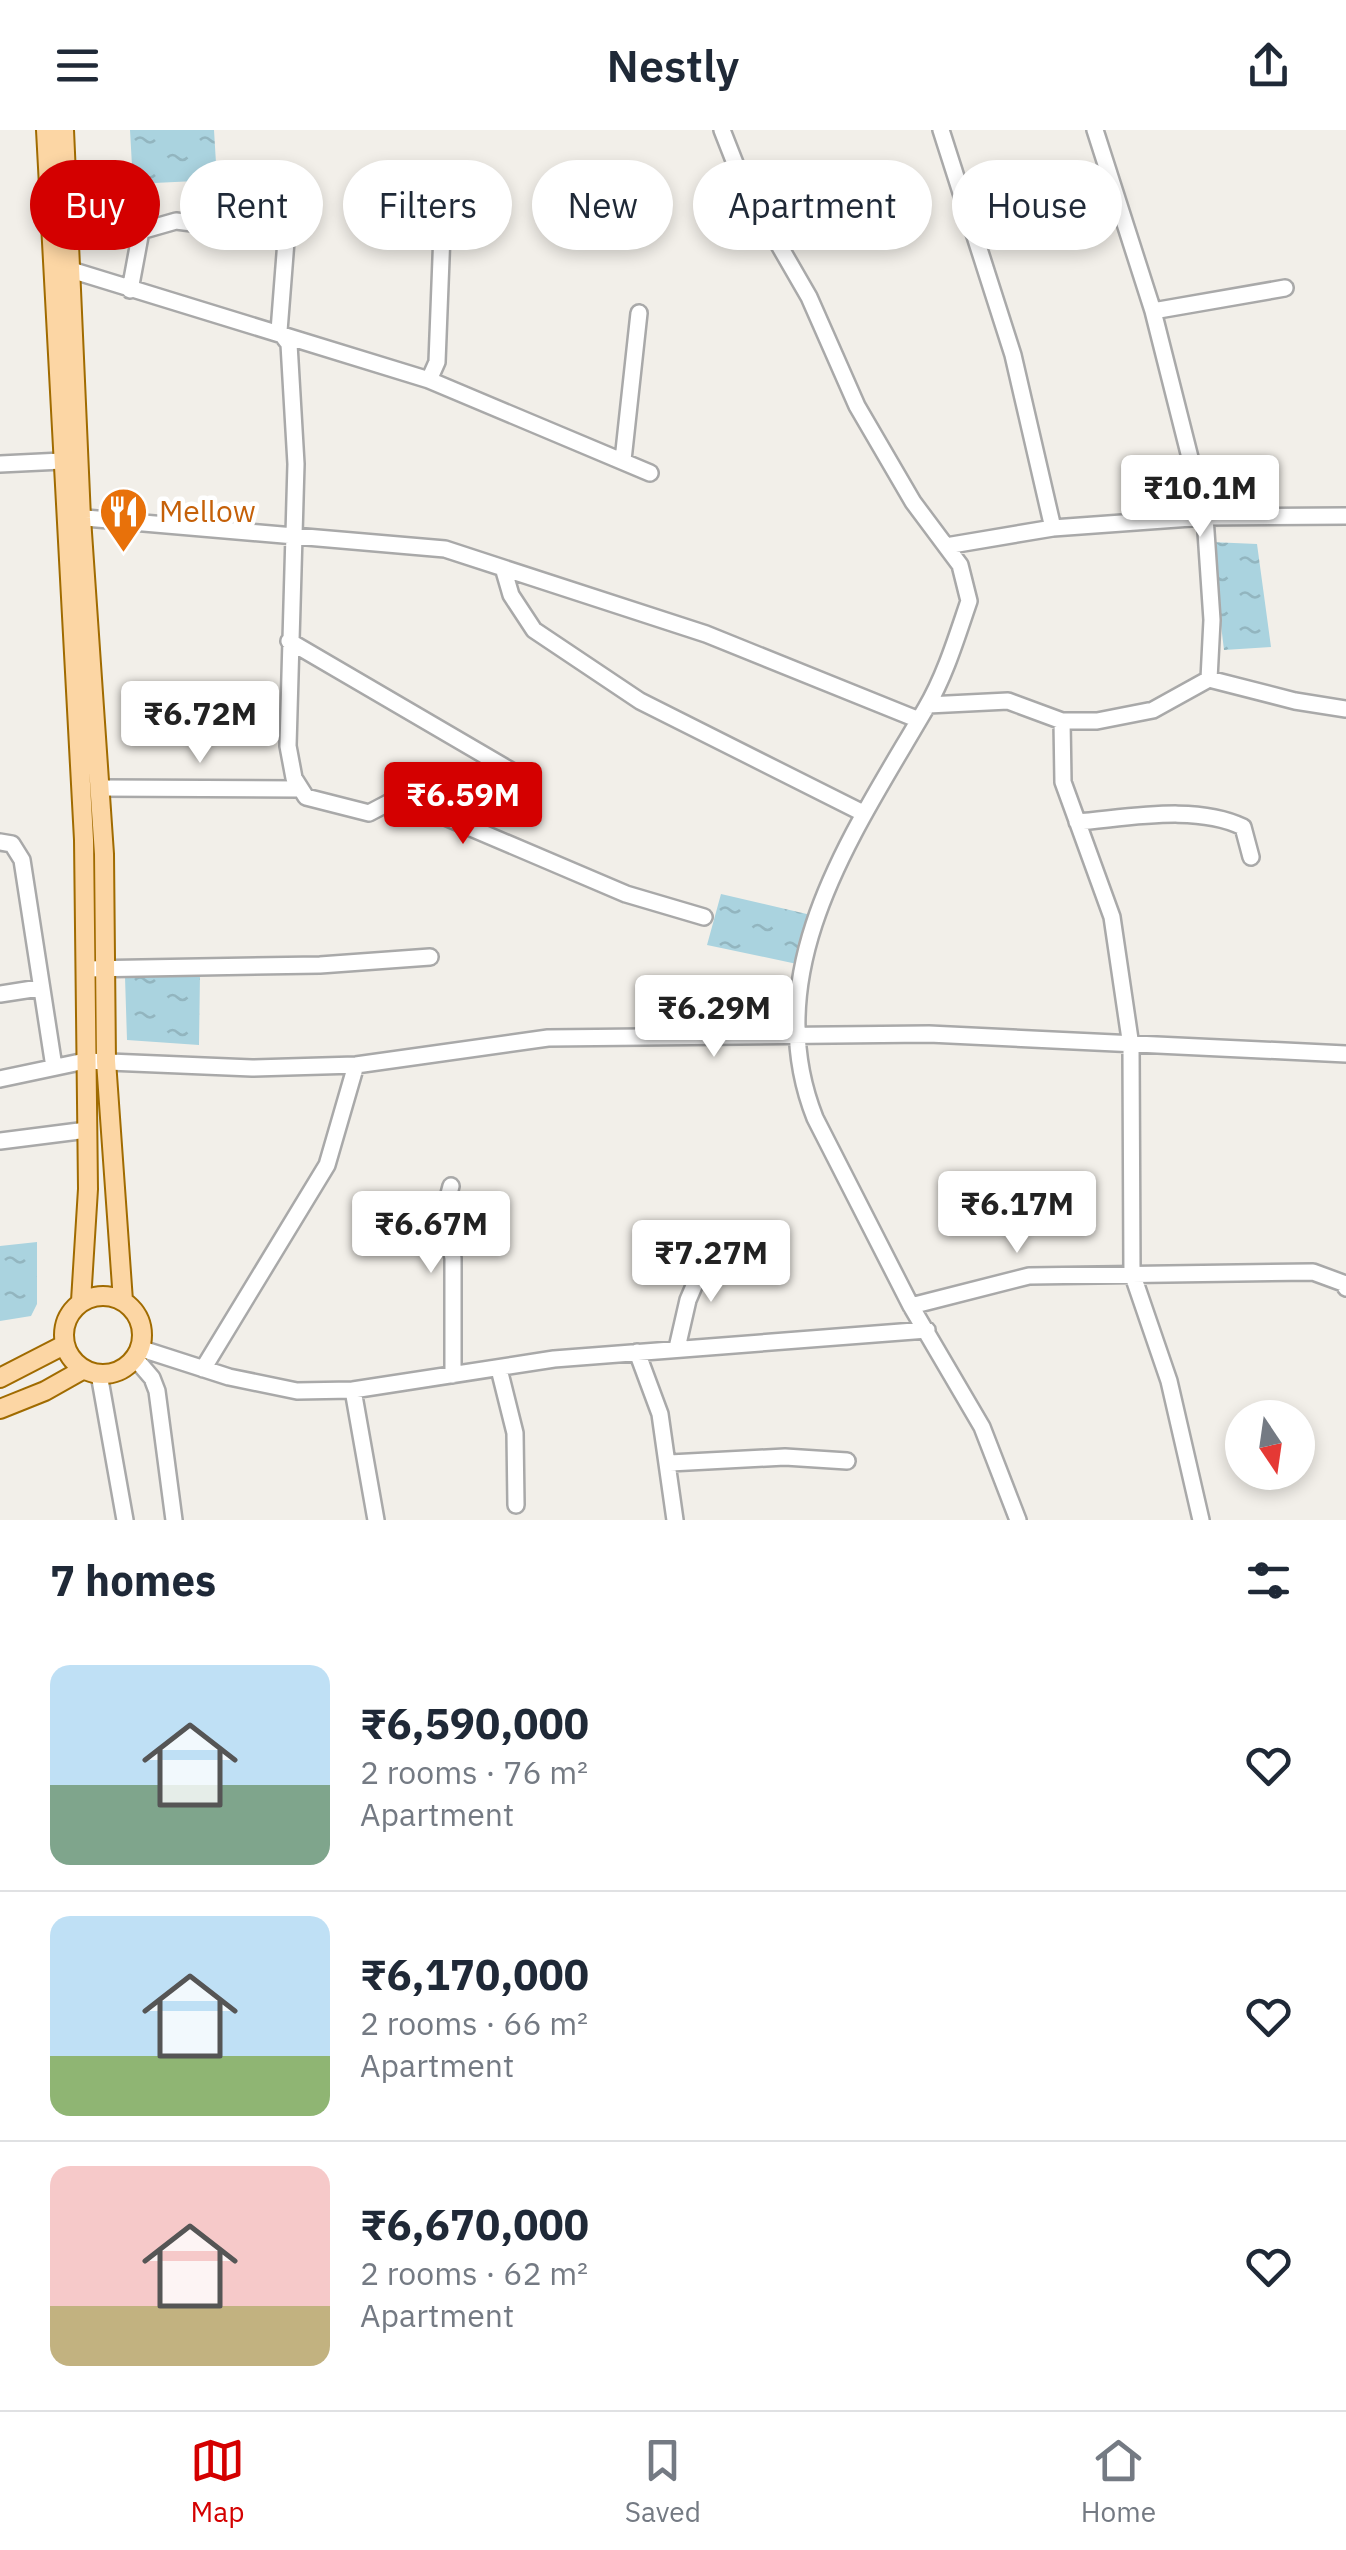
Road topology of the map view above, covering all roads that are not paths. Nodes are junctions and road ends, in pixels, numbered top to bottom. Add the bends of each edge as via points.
1 (46, 130) edge
2 (64, 130) edge
3 (722, 130) edge
4 (941, 130) edge
5 (1095, 130) edge
6 (441, 250) edge
7 (71, 270) junction
8 (1286, 288) dead end
9 (130, 290) junction
10 (1153, 311) junction
11 (639, 314) dead end
12 (279, 331) junction
13 (429, 380) junction
14 (62, 460) junction
15 (623, 460) junction
16 (0, 464) edge
17 (650, 473) dead end
18 (1346, 516) edge
19 (73, 517) junction
20 (1205, 517) junction
21 (1053, 528) junction
22 (293, 536) junction
23 (946, 546) junction
24 (504, 572) junction
25 (288, 641) junction
26 (1210, 679) junction
27 (928, 704) junction
28 (1346, 708) edge
29 (918, 720) junction
30 (1062, 721) junction
31 (532, 783) dead end
32 (100, 788) junction
33 (300, 790) junction
34 (863, 813) junction
35 (1077, 822) junction
36 (0, 842) edge
37 (1251, 857) dead end
38 (704, 916) dead end
39 (430, 957) dead end
40 (107, 968) junction
41 (86, 969) junction
42 (38, 988) junction
43 (0, 994) edge
44 (794, 1037) junction
45 (1131, 1046) junction
46 (1346, 1054) edge
47 (85, 1060) junction
48 (106, 1061) junction
49 (356, 1065) junction
50 (54, 1067) junction
51 (0, 1078) edge
52 (86, 1130) junction
53 (0, 1141) edge
54 (451, 1186) dead end
55 (709, 1251) dead end
56 (1132, 1274) junction
57 (1346, 1288) edge
58 (123, 1301) junction
59 (81, 1302) junction
60 (911, 1306) junction
61 (927, 1330) junction
62 (64, 1345) junction
63 (677, 1348) junction
64 (637, 1352) junction
65 (137, 1353) junction
66 (204, 1369) junction
67 (499, 1369) junction
68 (91, 1372) junction
69 (453, 1374) junction
70 (0, 1378) edge
71 (353, 1390) junction
72 (0, 1409) edge
73 (847, 1461) dead end
74 (670, 1462) junction
75 (516, 1505) dead end
76 (125, 1520) edge
77 (174, 1520) edge
78 (376, 1520) edge
79 (675, 1520) edge
80 (1018, 1520) edge
81 (1201, 1520) edge

1 - 14 main road
2 - 7 main road
3 - 23 street via 857,406
4 - 21 street via 1012,355
5 - 10 street
6 - 13 street via 437,362
7 - 9 street
7 - 19 main road
8 - 10 street
9 - 12 street
9 - 12 street via 141,231 176,221 274,233 286,241
10 - 20 street
11 - 15 street
12 - 13 street
12 - 22 street via 290,356
13 - 15 street
14 - 16 street
14 - 19 main road
15 - 17 street
18 - 20 street
19 - 22 street
19 - 32 main road
19 - 41 main road
20 - 21 street
20 - 26 street
21 - 23 street
22 - 24 street via 418,544
22 - 25 street
23 - 27 street via 960,565 968,602
24 - 29 street via 706,634
24 - 34 street via 510,595 534,630 640,701
25 - 31 street
25 - 33 street via 288,746
26 - 28 street
26 - 30 street via 1153,710
27 - 29 street
27 - 30 street via 1008,701
29 - 34 street
30 - 35 street via 1063,782
32 - 33 street
32 - 40 main road
33 - 38 street via 317,802 370,812 410,802 626,894
34 - 44 street via 822,899
35 - 37 street via 1162,815 1230,820 1243,826
35 - 45 street via 1112,917
36 - 42 street via 12,844 22,860
39 - 40 street
40 - 41 street
40 - 48 main road
41 - 47 main road
42 - 43 street
42 - 50 street
44 - 45 street via 929,1034
44 - 49 street via 548,1038
44 - 60 street via 815,1118
45 - 46 street
45 - 56 street
47 - 48 street
47 - 50 street
47 - 52 main road
48 - 49 street
48 - 58 main road
49 - 66 street via 326,1164
50 - 51 street
52 - 53 street
52 - 59 main road
54 - 69 street via 442,1217 453,1258
55 - 63 street
56 - 57 street via 1314,1272
56 - 60 street via 1029,1276
56 - 81 street via 1168,1381
58 - 59 main road via 97,1296
58 - 65 main road via 140,1322
59 - 62 main road via 70,1313
60 - 61 street
61 - 63 street
61 - 80 street via 982,1427
62 - 68 main road
62 - 70 main road
63 - 64 street
64 - 67 street
64 - 74 street
65 - 66 street
65 - 68 main road via 114,1372
65 - 77 street via 157,1392
66 - 71 street via 296,1391
67 - 69 street
67 - 75 street via 515,1434
68 - 72 main road
68 - 76 street
69 - 71 street
71 - 78 street
73 - 74 street
74 - 79 street

